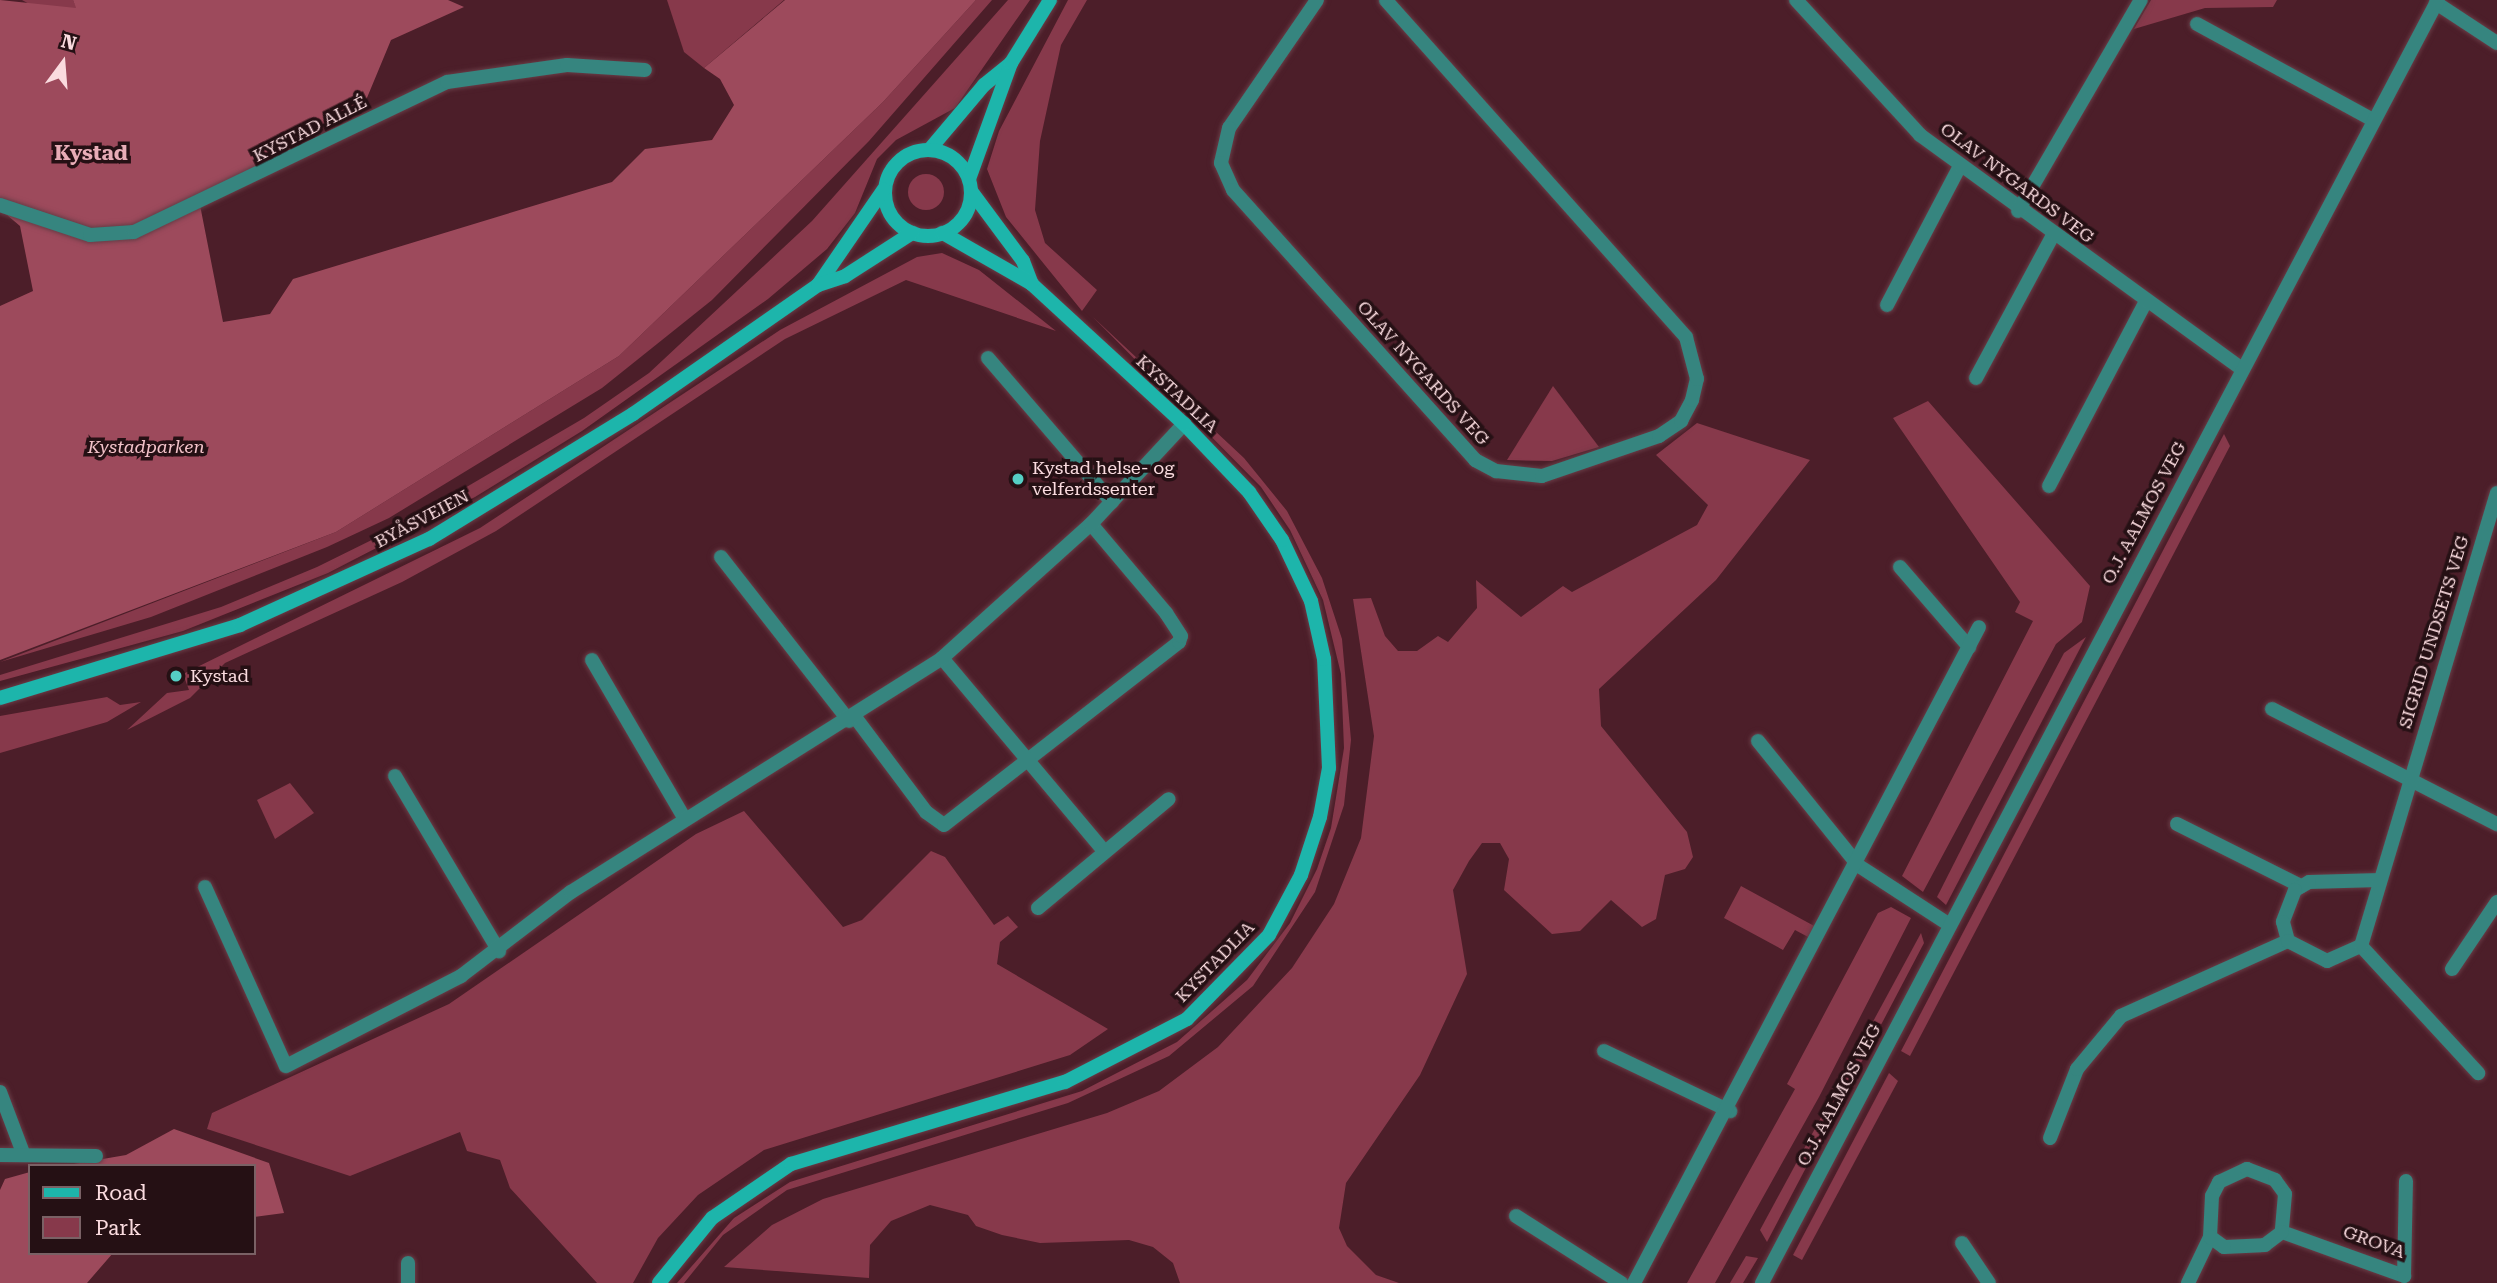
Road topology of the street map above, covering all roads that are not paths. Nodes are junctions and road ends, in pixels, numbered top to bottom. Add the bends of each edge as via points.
1 (1050, 0) edge
2 (1317, 0) edge
3 (1386, 0) edge
4 (1796, 0) edge
5 (2141, 0) edge
6 (2437, 2) edge
7 (2197, 24) dead end
8 (2497, 43) edge
9 (1012, 63) junction
10 (645, 70) dead end
11 (2372, 120) junction
12 (930, 149) junction
13 (1960, 166) junction
14 (970, 185) junction
15 (884, 188) junction
16 (0, 205) edge
17 (2018, 211) junction
18 (912, 233) junction
19 (943, 233) junction
20 (2053, 235) junction
21 (1032, 284) junction
22 (818, 285) junction
23 (2146, 301) junction
24 (1887, 305) dead end
25 (988, 358) dead end
26 (2241, 368) junction
27 (1976, 378) dead end
28 (1184, 424) junction
29 (2049, 486) dead end
30 (2497, 493) edge
31 (1112, 502) junction
32 (1091, 524) junction
33 (721, 557) dead end
34 (1900, 568) dead end
35 (1979, 627) dead end
36 (1969, 647) junction
37 (942, 658) junction
38 (592, 660) dead end
39 (0, 698) edge
40 (2272, 709) dead end
41 (852, 719) junction
42 (1758, 741) dead end
43 (1026, 758) junction
44 (395, 776) dead end
45 (2408, 783) junction
46 (1169, 799) dead end
47 (685, 819) junction
48 (2177, 824) dead end
49 (2497, 824) edge
50 (1104, 851) junction
51 (1859, 866) junction
52 (2380, 880) junction
53 (2301, 886) junction
54 (205, 887) dead end
55 (2497, 902) edge
56 (1038, 908) dead end
57 (1950, 925) junction
58 (2288, 941) junction
59 (2361, 946) junction
60 (499, 951) junction
61 (2452, 969) dead end
62 (1604, 1051) dead end
63 (2478, 1073) dead end
64 (0, 1092) edge
65 (1730, 1111) junction
66 (2050, 1138) dead end
67 (23, 1153) junction
68 (0, 1155) edge
69 (96, 1156) dead end
70 (2406, 1181) dead end
71 (1516, 1216) dead end
72 (2282, 1232) junction
73 (2210, 1237) junction
74 (1962, 1243) dead end
75 (408, 1263) dead end
76 (408, 1283) edge
77 (659, 1283) edge
78 (1621, 1283) edge
79 (1634, 1283) edge
80 (1762, 1283) edge
81 (1989, 1283) edge
82 (2188, 1283) edge

1 - 9 main road
2 - 3 street, OLAV NYGARDS VEG via 1229,128 1221,163 1233,190 1475,460 1496,471 1542,476 1659,436 1681,421 1692,400 1696,368 1686,337
4 - 13 street, OLAV NYGARDS VEG via 1920,135
5 - 17 street
6 - 8 street
6 - 11 street, O.J. AALMOS VEG
7 - 11 street
9 - 12 main road via 984,85
9 - 14 main road
10 - 16 street, KYSTAD ALLÉ via 567,65 447,82 134,232 90,236
11 - 26 street, O.J. AALMOS VEG
12 - 14 main road via 954,159
12 - 15 main road via 894,164
13 - 17 street, OLAV NYGARDS VEG
13 - 24 street
14 - 19 main road via 965,215
14 - 21 main road, KYSTADLIA via 1023,261
15 - 18 main road via 890,214
15 - 22 main road, BYÅSVEIEN
17 - 20 street, OLAV NYGARDS VEG
18 - 19 main road
18 - 22 main road, BYÅSVEIEN via 845,276
19 - 21 main road, KYSTADLIA
20 - 23 street, OLAV NYGARDS VEG
20 - 27 street
21 - 28 main road, KYSTADLIA
22 - 39 main road, BYÅSVEIEN via 633,414 429,539 217,634
23 - 26 street, OLAV NYGARDS VEG
23 - 29 street
25 - 31 street
26 - 57 street, O.J. AALMOS VEG
28 - 31 street
28 - 77 main road, KYSTADLIA via 1249,492 1282,540 1311,601 1324,659 1329,768 1311,848 1287,906 1230,979 1148,1044 1055,1086 791,1164 712,1218
30 - 45 street, SIGRID UNDSETS VEG
31 - 32 street
32 - 37 street
32 - 43 street via 1181,639
33 - 41 street
34 - 36 street
35 - 36 street
36 - 51 street
37 - 41 street
37 - 43 street
38 - 47 street
40 - 45 street
41 - 43 street via 940,825
41 - 47 street
42 - 51 street
43 - 50 street
44 - 60 street
45 - 49 street
45 - 52 street, SIGRID UNDSETS VEG
46 - 50 street
47 - 60 street via 571,892
48 - 53 street
50 - 56 street
51 - 57 street
51 - 65 street
52 - 53 street
52 - 59 street, SIGRID UNDSETS VEG
53 - 58 street via 2283,922
54 - 60 street via 286,1066
55 - 61 street
57 - 80 street, O.J. AALMOS VEG
58 - 59 street via 2327,961
58 - 66 street via 2120,1016 2077,1069
59 - 63 street
62 - 65 street
64 - 67 street
65 - 79 street
67 - 68 street
67 - 69 street
70 - 72 street, GROVA via 2404,1276
71 - 78 street
72 - 73 street via 2247,1251
72 - 73 street via 2286,1194 2275,1180 2247,1169 2219,1182 2211,1196
73 - 82 street
74 - 81 street
75 - 76 street

